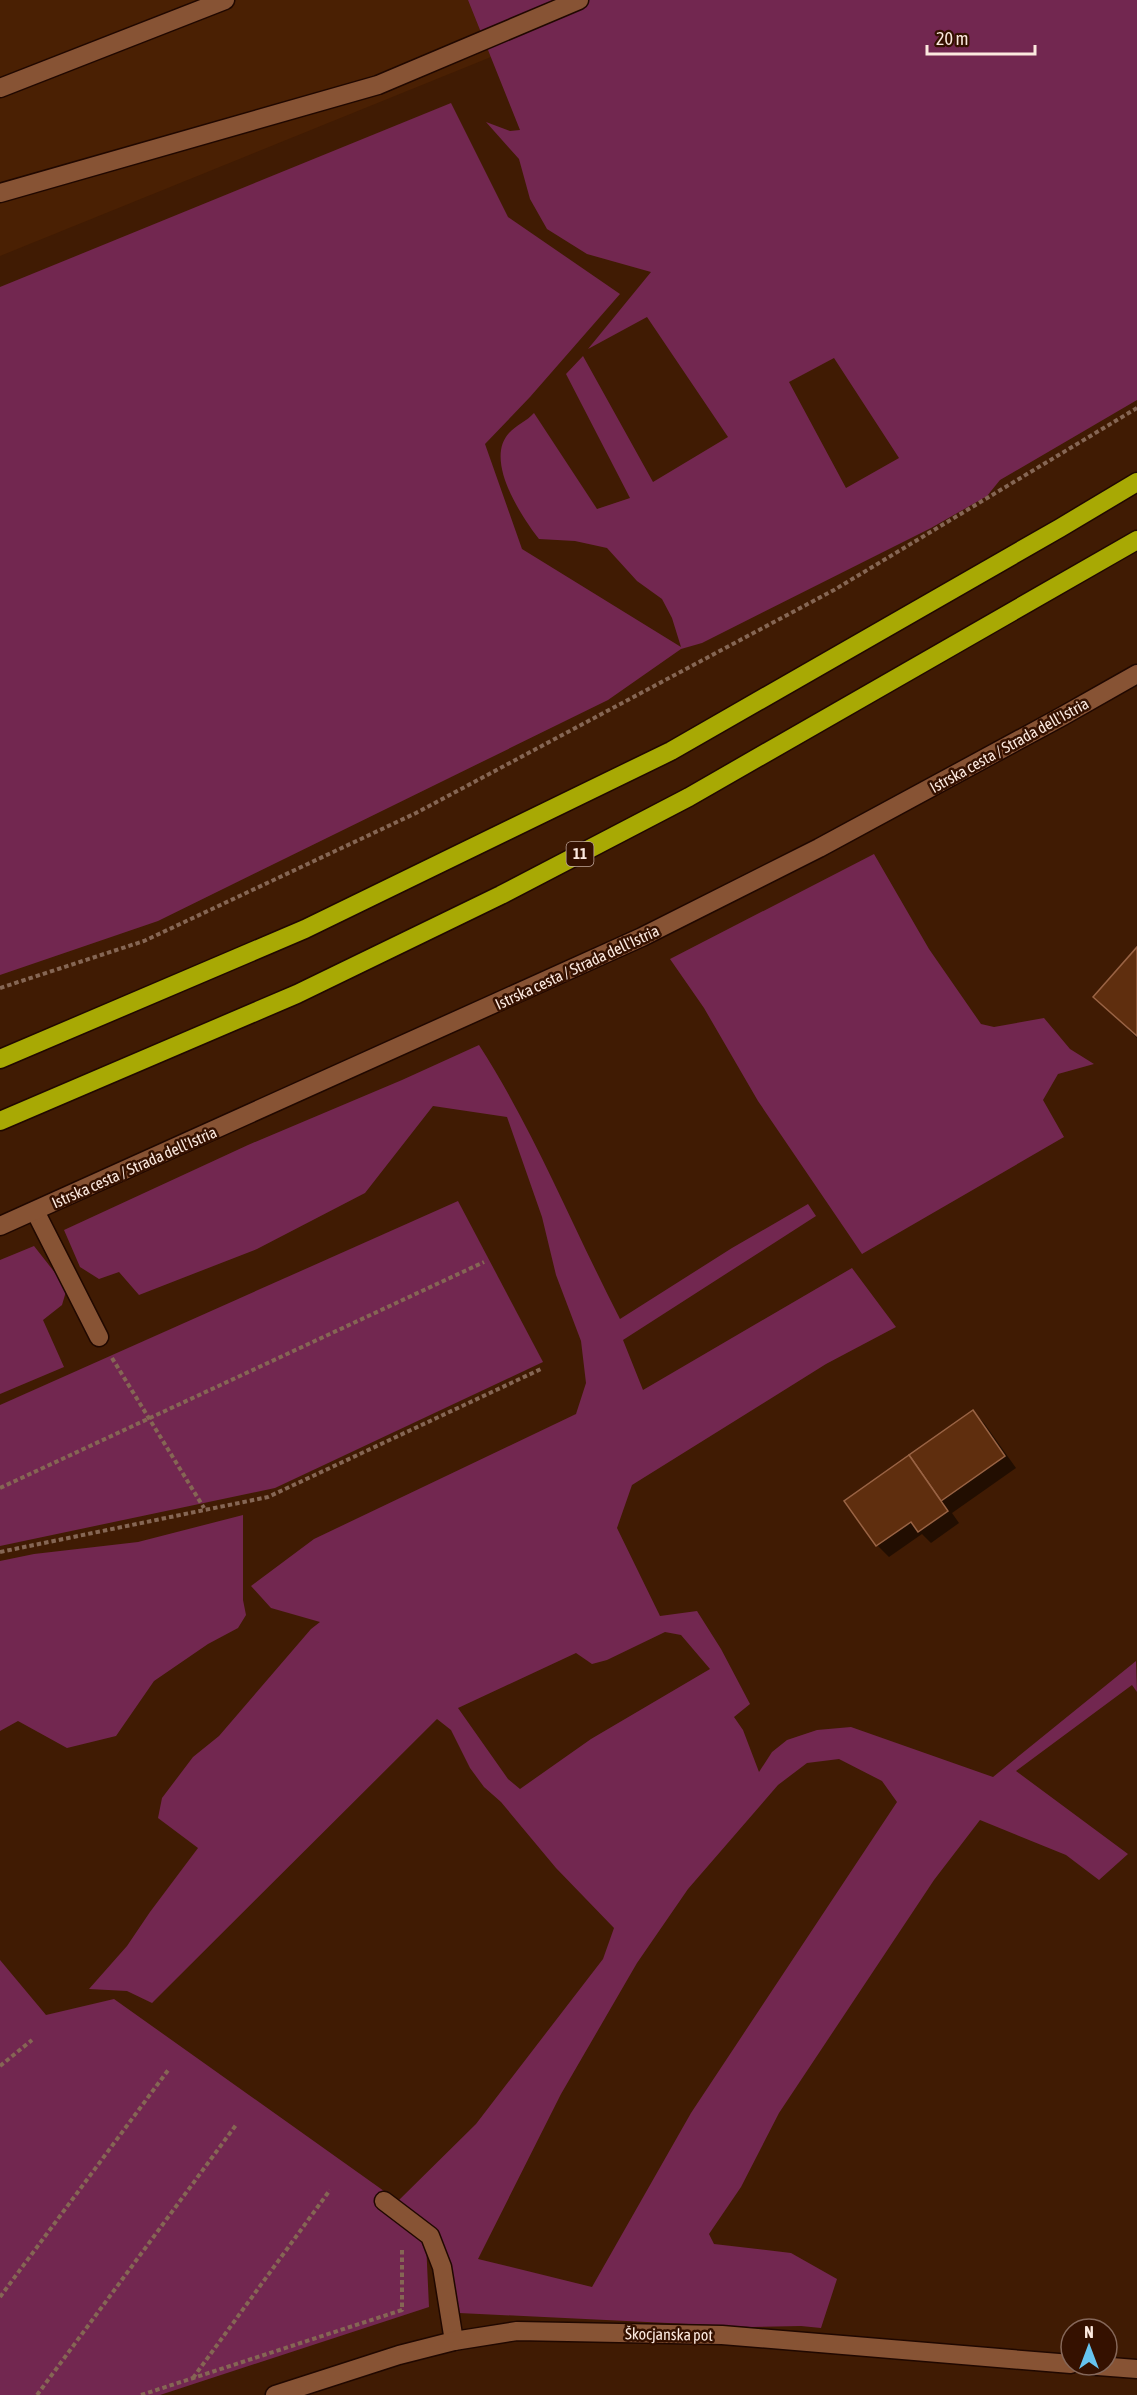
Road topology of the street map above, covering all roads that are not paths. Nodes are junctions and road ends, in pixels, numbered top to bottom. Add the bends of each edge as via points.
1 (225, 0) edge
2 (579, 0) edge
3 (0, 88) edge
4 (0, 193) edge
5 (1137, 482) edge
6 (1137, 540) edge
7 (1137, 674) edge
8 (0, 1059) edge
9 (0, 1121) edge
10 (35, 1211) junction
11 (0, 1226) edge
12 (99, 1337) road end
13 (384, 2201) dead end
14 (454, 2341) junction
15 (1059, 2363) edge
16 (1119, 2368) edge
17 (1137, 2369) edge
18 (275, 2395) edge

1 - 3 street
2 - 4 street via 378,85
5 - 8 highway via 671,752 305,929
6 - 9 highway, 11 via 689,797 501,895 297,994
7 - 10 street, Istrska cesta / Strada dell'Istria via 819,848 661,928
10 - 11 street, Istrska cesta / Strada dell'Istria
10 - 12 street
13 - 14 street via 430,2236 442,2267
14 - 15 street, Škocjanska pot via 517,2331 722,2335
14 - 18 street, Škocjanska pot
16 - 17 street

